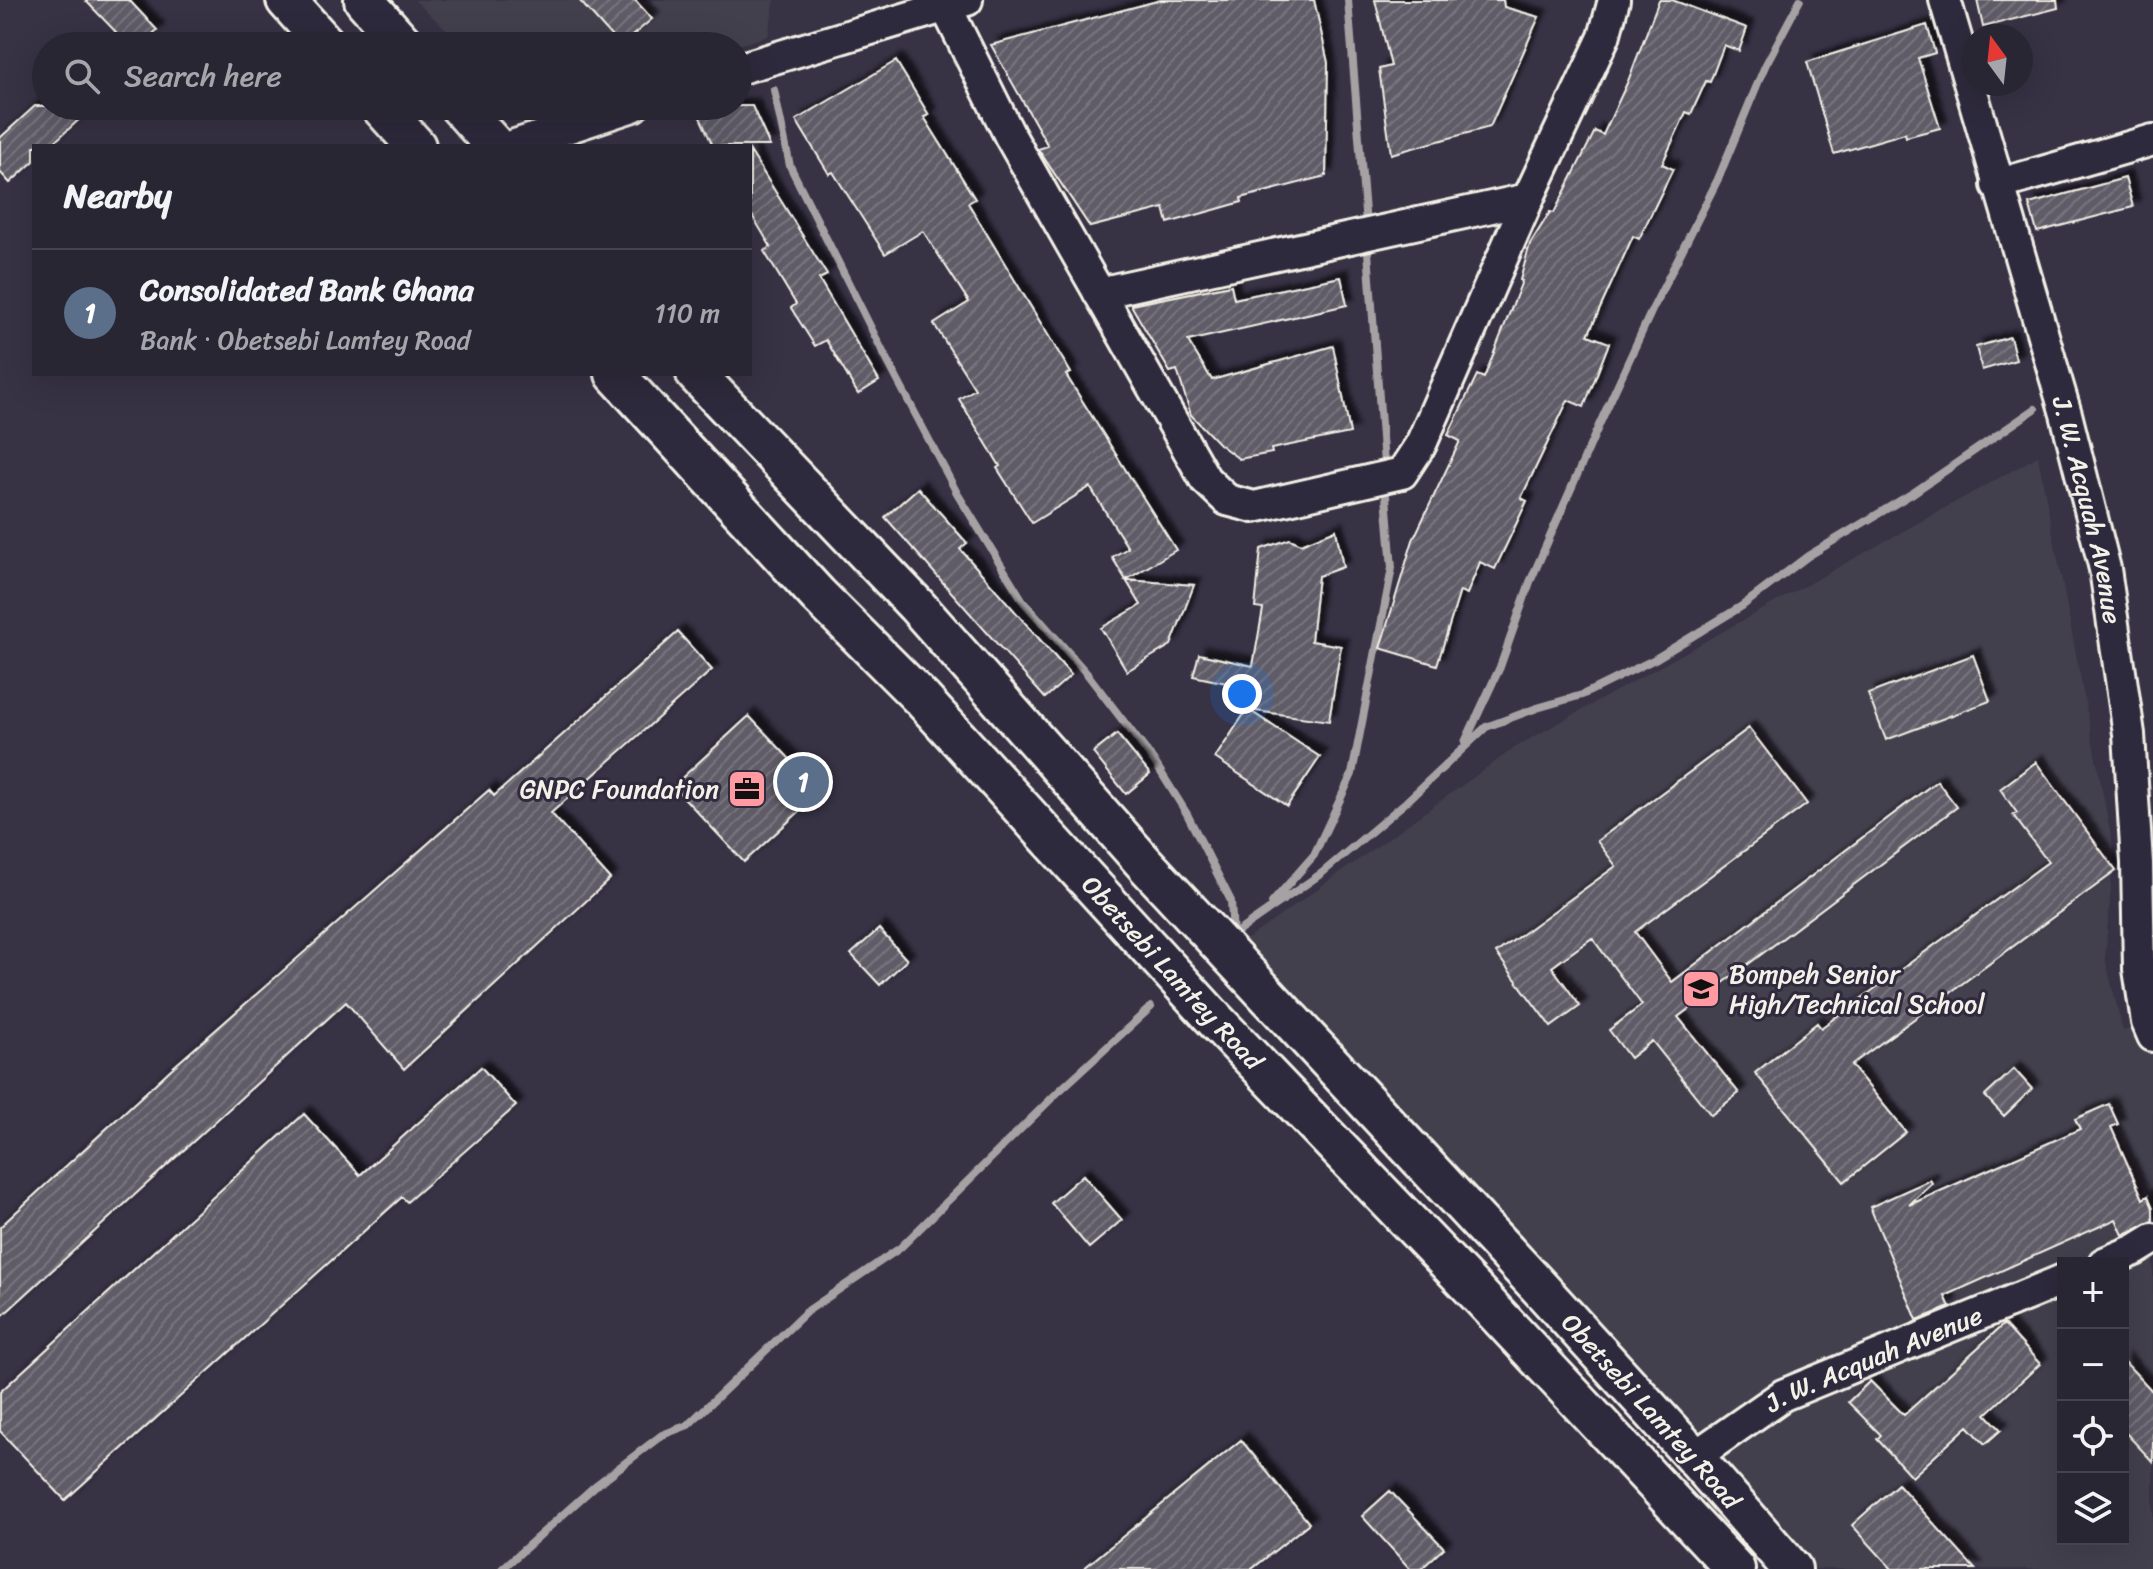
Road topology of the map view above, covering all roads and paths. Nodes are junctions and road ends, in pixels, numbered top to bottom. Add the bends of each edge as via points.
1 (286, 0) edge
2 (364, 0) edge
3 (1614, 0) edge
4 (1945, 0) edge
5 (956, 3) edge
6 (315, 32) edge
7 (393, 32) edge
8 (752, 65) edge
9 (393, 120) edge
10 (472, 120) edge
11 (591, 120) edge
12 (2153, 140) edge
13 (414, 144) edge
14 (493, 144) edge
15 (518, 144) edge
16 (1997, 185) junction
17 (1528, 199) junction
18 (1099, 293) junction
19 (617, 376) edge
20 (698, 376) edge
21 (2153, 1036) edge
22 (2153, 1239) edge
23 (2118, 1257) edge
24 (2057, 1282) edge
25 (1694, 1457) junction
26 (1735, 1569) edge
27 (1792, 1569) edge

1 - 6 main road
2 - 7 main road
3 - 17 street via 1604,37
4 - 16 street, J. W. Acquah Avenue
5 - 8 street
5 - 18 street via 1010,136
9 - 13 main road
10 - 14 main road
11 - 15 street
12 - 16 street
16 - 21 street, J. W. Acquah Avenue via 2066,414 2105,569 2129,734 2139,969
17 - 18 street
17 - 18 street via 1421,444 1402,473 1360,485 1254,507 1227,500 1205,479
19 - 26 main road, Obetsebi Lamtey Road
20 - 25 main road, Obetsebi Lamtey Road via 916,605 1146,865
22 - 23 street
24 - 25 street, J. W. Acquah Avenue via 1783,1395
25 - 27 main road, Obetsebi Lamtey Road

